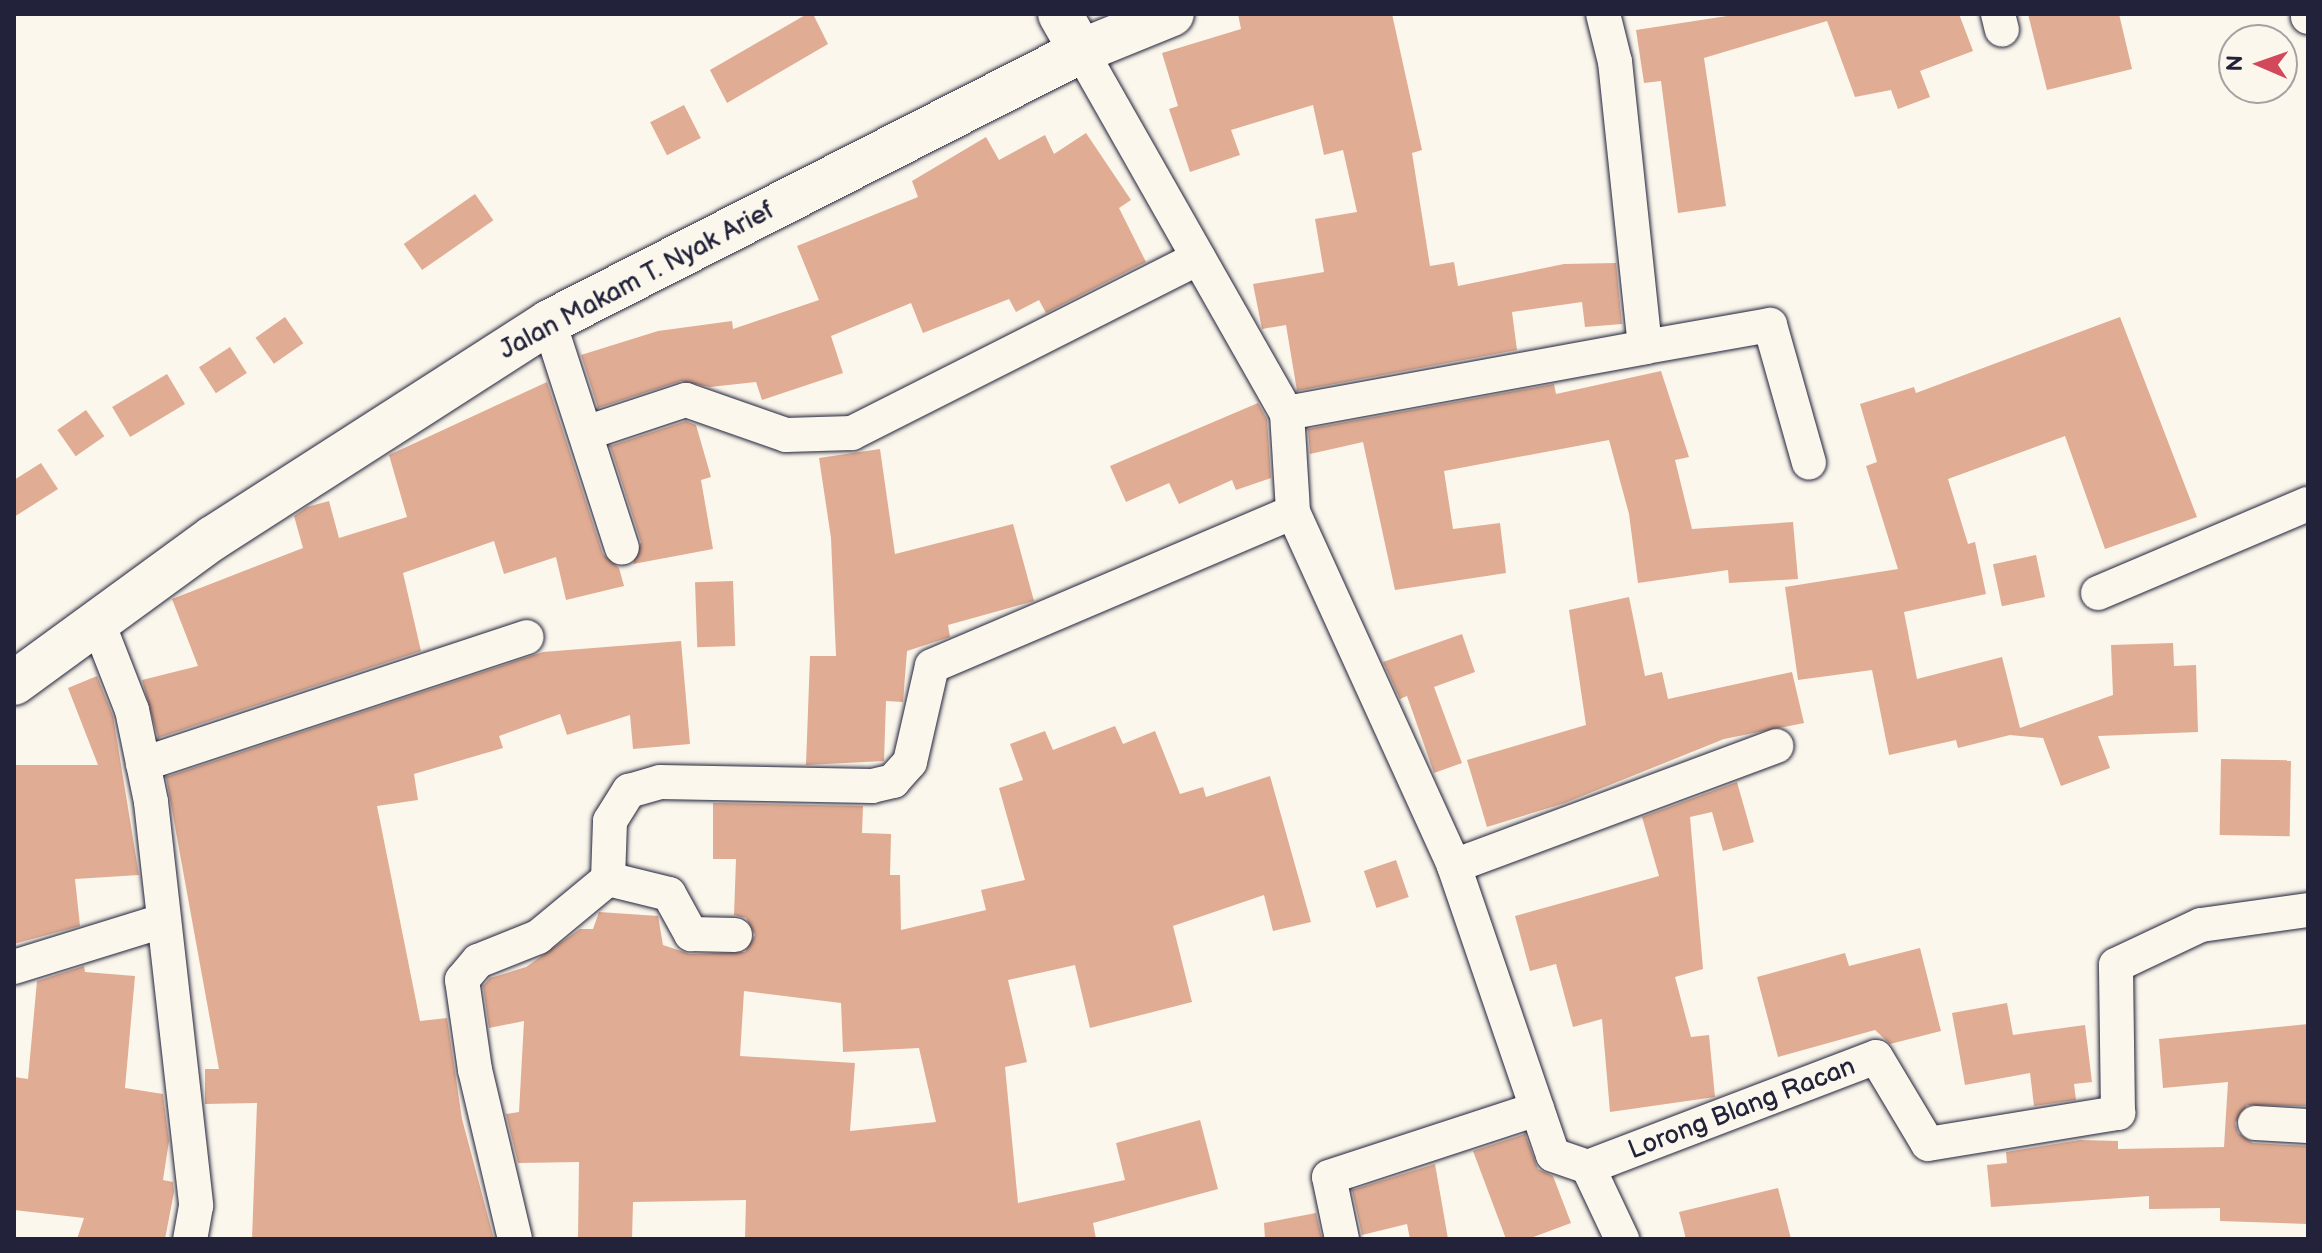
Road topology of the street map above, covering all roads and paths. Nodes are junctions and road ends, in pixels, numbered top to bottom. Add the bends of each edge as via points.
1 (1060, 14) edge
2 (1172, 14) edge
3 (1603, 14) edge
4 (1081, 51) junction
5 (1198, 258) junction
6 (549, 322) junction
7 (1645, 347) junction
8 (1287, 413) junction
9 (589, 432) junction
10 (1809, 463) dead end
11 (2308, 504) edge
12 (1293, 512) junction
13 (622, 548) dead end
14 (2098, 593) dead end
15 (98, 623) junction
16 (527, 637) dead end
17 (14, 683) edge
18 (1776, 746) dead end
19 (143, 764) junction
20 (1454, 866) junction
21 (608, 879) junction
22 (2308, 910) edge
23 (159, 922) junction
24 (735, 935) dead end
25 (14, 967) edge
26 (1537, 1109) junction
27 (2255, 1123) dead end
28 (2308, 1126) edge
29 (1588, 1167) junction
30 (190, 1239) edge
31 (515, 1239) edge
32 (1342, 1239) edge
33 (1622, 1239) edge

1 - 4 street
2 - 4 street, Jalan Makam T. Nyak Arief
3 - 7 street via 1615,62
4 - 5 street
4 - 6 street, Jalan Makam T. Nyak Arief
5 - 8 street
5 - 9 street via 852,433 786,435 686,400
6 - 9 street
6 - 15 street, Jalan Makam T. Nyak Arief via 213,538
7 - 8 street
7 - 10 street via 1770,325
8 - 12 street
9 - 13 street
11 - 14 street
12 - 20 street
12 - 21 street via 932,666 910,762 893,781 872,786 660,782 629,791 610,821
15 - 17 street, Jalan Makam T. Nyak Arief
15 - 19 street via 132,710
16 - 19 street
18 - 20 street
19 - 23 street
20 - 26 street
21 - 24 street via 669,894 691,934
21 - 31 street via 538,937 478,961 462,980 475,1070
22 - 29 street, Lorong Blang Racan via 2201,925 2116,965 2118,1113 1928,1144 1876,1057
23 - 25 street
23 - 30 street via 196,1206
26 - 29 street via 1553,1155
26 - 32 street via 1329,1177
27 - 28 street
29 - 33 street

